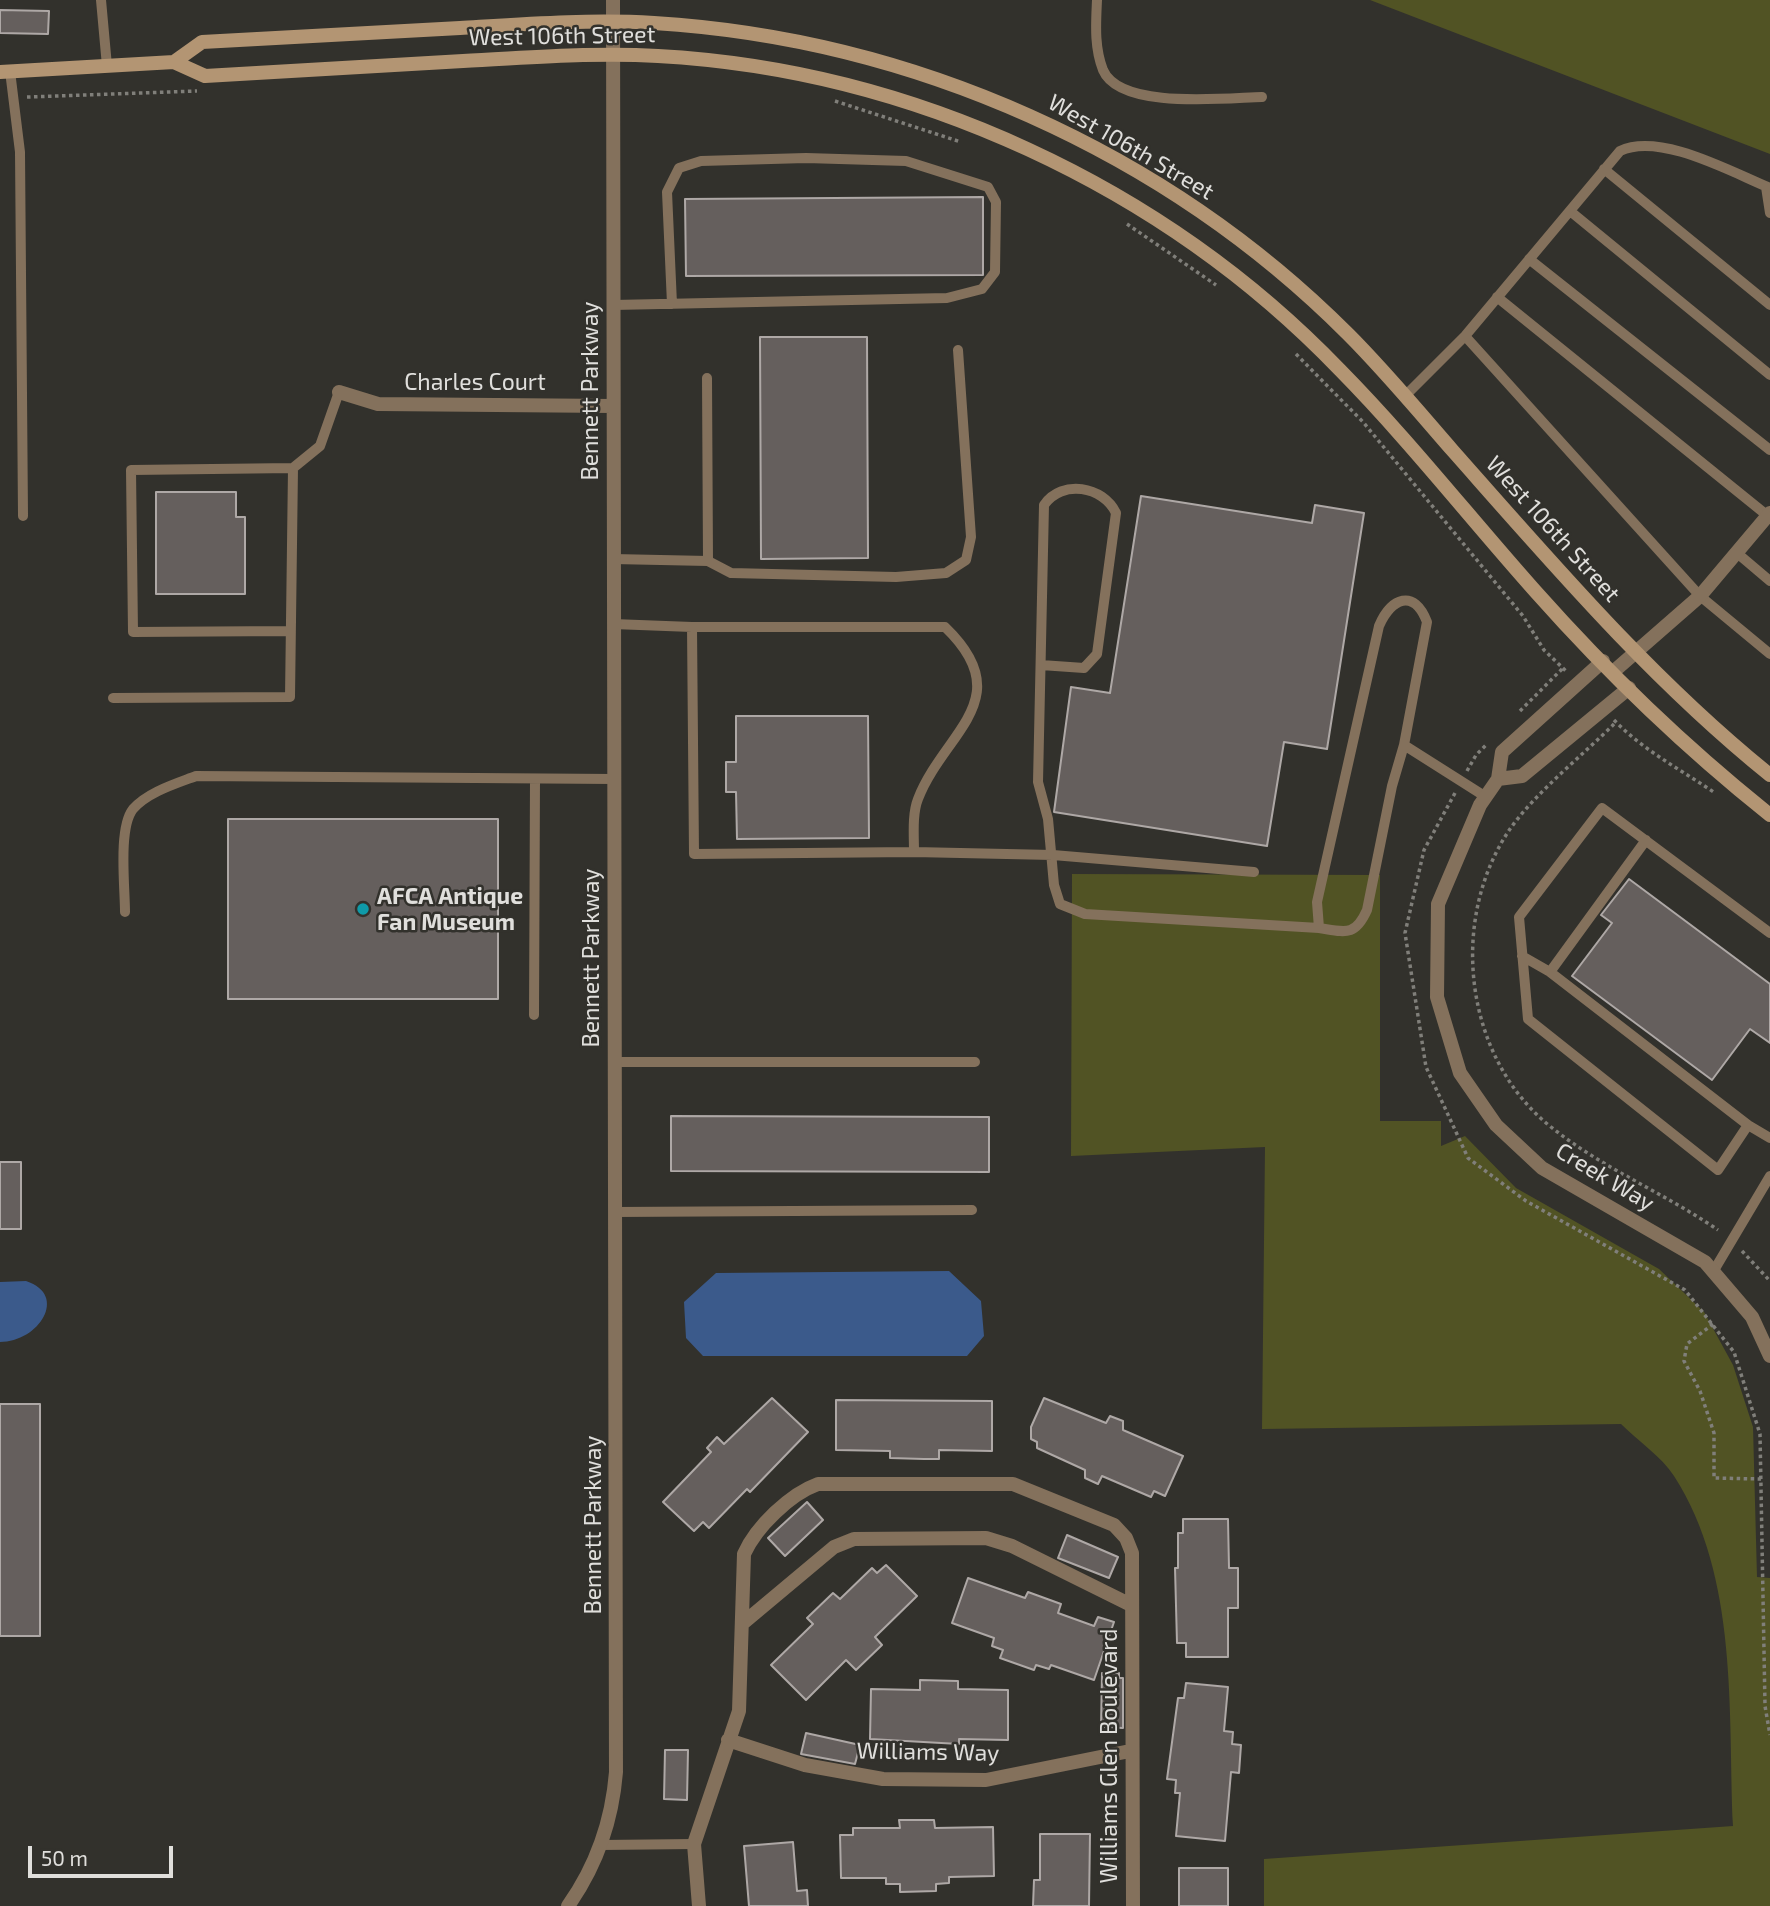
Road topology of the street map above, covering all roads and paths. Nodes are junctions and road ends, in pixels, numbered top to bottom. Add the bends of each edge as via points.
1 (101, 0) edge
2 (613, 0) edge
3 (1097, 0) edge
4 (613, 22) junction
5 (613, 54) junction
6 (174, 62) junction
7 (107, 66) junction
8 (5, 72) edge
9 (204, 91) dead end
10 (1262, 97) dead end
11 (13, 98) junction
12 (829, 99) dead end
13 (974, 146) dead end
14 (1604, 169) junction
15 (1768, 188) edge
16 (1570, 211) junction
17 (1770, 212) edge
18 (1118, 218) dead end
19 (1529, 259) junction
20 (1220, 288) dead end
21 (1497, 298) junction
22 (672, 304) junction
23 (613, 305) junction
24 (1770, 305) edge
25 (1465, 336) junction
26 (1290, 348) dead end
27 (958, 350) dead end
28 (1770, 374) edge
29 (707, 378) dead end
30 (339, 392) joint
31 (1405, 396) junction
32 (613, 406) junction
33 (1770, 450) edge
34 (293, 468) junction
35 (1769, 515) edge
36 (23, 516) dead end
37 (1737, 552) junction
38 (613, 559) junction
39 (708, 561) junction
40 (1770, 581) edge
41 (1700, 596) junction
42 (613, 624) junction
43 (692, 627) junction
44 (290, 631) junction
45 (1637, 653) junction
46 (1770, 654) edge
47 (1602, 662) junction
48 (1041, 665) junction
49 (1563, 668) dead end
50 (1614, 673) junction
51 (1629, 688) junction
52 (113, 698) dead end
53 (1404, 745) junction
54 (1770, 775) edge
55 (535, 779) junction
56 (614, 779) junction
57 (1498, 779) junction
58 (1486, 797) junction
59 (1721, 798) dead end
60 (1770, 815) edge
61 (1646, 841) junction
62 (914, 852) junction
63 (1052, 855) junction
64 (1254, 872) dead end
65 (125, 912) dead end
66 (1319, 928) junction
67 (1770, 933) edge
68 (1522, 956) junction
69 (1550, 972) junction
70 (534, 1015) dead end
71 (614, 1062) junction
72 (975, 1062) dead end
73 (1748, 1125) junction
74 (1770, 1138) edge
75 (1770, 1176) edge
76 (972, 1210) dead end
77 (615, 1212) junction
78 (1718, 1230) dead end
79 (1742, 1251) dead end
80 (1713, 1272) junction
81 (1770, 1282) edge
82 (1713, 1324) dead end
83 (1770, 1356) edge
84 (1761, 1479) dead end
85 (1131, 1605) junction
86 (742, 1624) junction
87 (728, 1740) junction
88 (1130, 1751) junction
89 (694, 1844) junction
90 (601, 1845) junction
91 (568, 1906) edge
92 (699, 1906) edge
93 (1133, 1906) edge

1 - 7 lane
2 - 4 street, Bennett Parkway
3 - 10 lane via 1097,47 1104,72 1122,90 1173,97
4 - 5 street, Bennett Parkway
4 - 6 street, West 106th Street via 202,42
4 - 31 street, West 106th Street via 736,31 832,49 950,83 1077,137 1167,190 1250,248 1326,313
5 - 6 street, West 106th Street via 205,76
5 - 23 street, Bennett Parkway
5 - 47 street, West 106th Street via 751,67 907,102 1050,159 1138,208 1244,283 1318,347
6 - 7 street, West 106th Street
7 - 8 street, West 106th Street
8 - 11 lane
9 - 11 path
11 - 36 lane via 20,152
12 - 13 path
14 - 15 lane via 1620,151 1634,144 1659,145
14 - 16 lane
14 - 24 lane
15 - 17 lane
16 - 19 lane
16 - 28 lane
18 - 20 path
19 - 21 lane
19 - 33 lane
21 - 25 lane
21 - 35 lane
22 - 22 lane via 947,298 982,289 995,272 996,202 988,187 906,161 701,161 678,169 667,192
22 - 23 lane
23 - 32 street, Bennett Parkway
25 - 31 lane
25 - 41 lane
26 - 49 path via 1363,422
27 - 39 lane via 970,489 971,537 966,560 946,573 896,577 731,573
29 - 39 lane
30 - 32 street, Charles Court via 378,404
30 - 34 lane via 320,446
31 - 45 street, West 106th Street via 1578,593
32 - 38 street, Bennett Parkway
34 - 44 lane
34 - 44 lane via 131,470 133,632
35 - 37 street
37 - 40 lane
37 - 41 street
38 - 39 lane
38 - 42 street, Bennett Parkway
41 - 45 street
41 - 46 lane
42 - 43 lane
42 - 56 street, Bennett Parkway
43 - 62 lane via 694,854
43 - 62 lane via 945,627 960,642 972,661 977,685 974,709 916,801
44 - 52 lane via 290,697
45 - 50 street
45 - 54 street, West 106th Street
47 - 50 street, West 106th Street
47 - 57 street, Creek Way via 1502,752
48 - 48 lane via 1044,505 1062,489 1097,492 1109,499 1116,513 1097,654 1084,668
48 - 63 lane via 1038,782
50 - 51 street, West 106th Street
51 - 57 street via 1522,776
51 - 60 street, West 106th Street
53 - 58 lane
53 - 66 lane via 1367,910 1360,925 1348,932
53 - 66 lane via 1427,622 1412,601 1397,601 1386,609 1379,626 1317,902
55 - 56 lane
55 - 65 lane via 196,776 161,789 133,810 125,828
55 - 70 lane
56 - 71 street, Bennett Parkway
57 - 58 street, Creek Way
58 - 80 street, Creek Way via 1438,904 1437,998 1460,1073 1496,1125 1542,1168 1705,1262
59 - 78 path via 1674,764 1643,749 1616,722 1521,816 1504,839 1483,889 1473,949 1474,988 1488,1042 1535,1113 1582,1150
61 - 67 lane
61 - 68 lane via 1602,808 1519,917
61 - 69 lane
62 - 63 lane
63 - 64 lane
63 - 66 lane via 1060,904 1084,914
68 - 69 lane
68 - 73 lane via 1528,1019 1718,1170
69 - 73 lane
71 - 72 lane
71 - 77 street, Bennett Parkway
73 - 74 lane
75 - 80 lane
76 - 77 lane
77 - 90 street, Bennett Parkway via 616,1772 614,1801
79 - 81 path
80 - 83 street, Creek Way via 1752,1317
82 - 84 path via 1687,1344 1684,1360 1714,1433 1714,1478
85 - 86 street, Williams Glen Boulevard via 1012,1546 986,1538 855,1539 834,1547
85 - 86 street, Williams Glen Boulevard via 1132,1553 1114,1525 1013,1484 818,1484 805,1489 752,1536 744,1554
85 - 88 street, Williams Glen Boulevard
86 - 87 street, Williams Glen Boulevard via 739,1711
87 - 88 street, Williams Way via 805,1766 883,1779 986,1780
87 - 89 street, Williams Glen Boulevard
88 - 93 street, Williams Glen Boulevard
89 - 90 lane
89 - 92 street, Williams Glen Boulevard
90 - 91 street, Bennett Parkway via 584,1884

